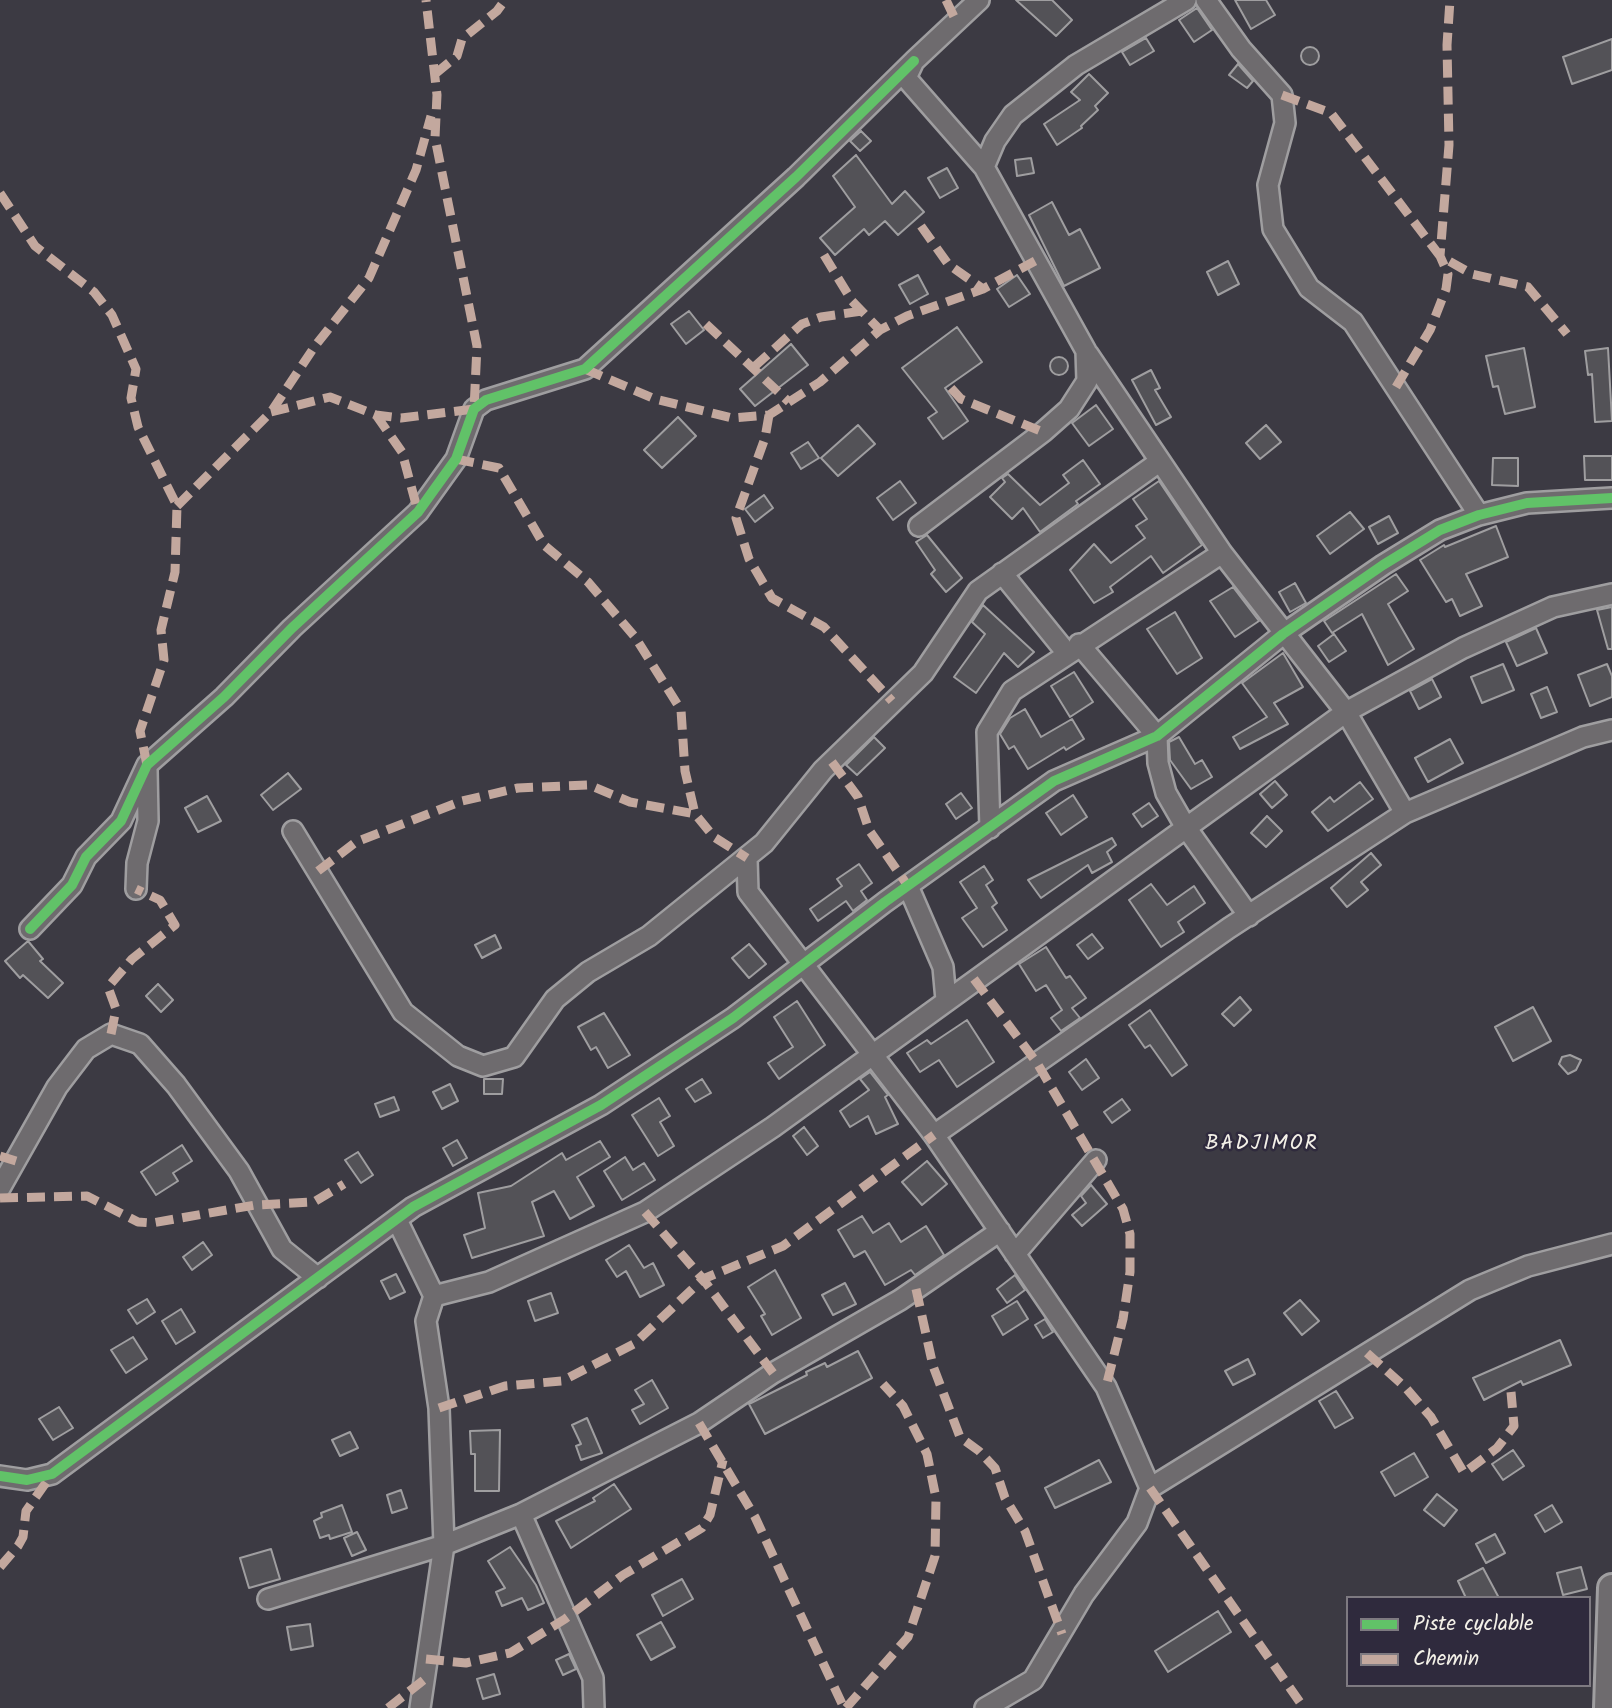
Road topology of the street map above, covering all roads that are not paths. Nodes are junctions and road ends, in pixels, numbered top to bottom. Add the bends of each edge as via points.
1 (979, 0) edge
2 (1185, 0) edge
3 (1206, 0) edge
4 (914, 61) junction
5 (984, 167) junction
6 (1086, 351) junction
7 (1159, 462) junction
8 (1612, 498) edge
9 (1479, 514) junction
10 (919, 526) dead end
11 (1222, 553) junction
12 (1003, 573) junction
13 (1612, 594) edge
14 (1283, 634) junction
15 (1072, 648) junction
16 (1346, 712) junction
17 (1612, 730) edge
18 (1157, 736) junction
19 (147, 765) junction
20 (1405, 813) junction
21 (1185, 826) junction
22 (990, 828) junction
23 (293, 831) dead end
24 (747, 858) junction
25 (908, 886) junction
26 (136, 889) dead end
27 (1248, 916) junction
28 (30, 929) dead end
29 (805, 965) junction
30 (946, 1000) junction
31 (872, 1053) junction
32 (934, 1135) junction
33 (1096, 1160) dead end
34 (0, 1188) edge
35 (397, 1220) junction
36 (1000, 1231) junction
37 (1612, 1244) edge
38 (1015, 1254) junction
39 (318, 1278) junction
40 (435, 1296) junction
41 (0, 1476) edge
42 (1150, 1488) junction
43 (521, 1514) junction
44 (444, 1545) junction
45 (1612, 1588) edge
46 (268, 1599) dead end
47 (420, 1708) edge
48 (594, 1708) edge
49 (985, 1708) edge
50 (1608, 1708) edge

1 - 4 street
2 - 5 street via 1076,65 1013,115
3 - 9 street via 1282,95 1285,123 1268,185 1273,229 1309,288 1353,322
4 - 5 street via 906,78 909,85
4 - 19 street via 796,177 584,369 486,400 474,409 456,458 418,512
5 - 6 street
6 - 7 street
6 - 10 street via 1087,381 1069,409
7 - 11 street
7 - 12 street
8 - 9 street via 1527,503
9 - 14 street via 1440,530 1394,558
11 - 14 street
11 - 15 street
12 - 15 street
12 - 24 street via 978,591 923,673 823,771
13 - 16 street via 1553,607 1463,648
14 - 16 street
14 - 18 street
15 - 18 street
15 - 22 street via 1012,691 987,732
16 - 20 street
16 - 21 street
17 - 20 street via 1583,737
18 - 21 street via 1166,793
18 - 22 street via 1054,781
19 - 26 street via 148,821 137,863
19 - 28 street via 121,821 86,858 72,885
20 - 27 street
21 - 27 street
21 - 30 street
22 - 25 street
23 - 24 street via 393,1001 458,1056 483,1066 514,1057 555,999 588,972 649,936
24 - 29 street via 748,892
25 - 29 street
25 - 30 street via 943,967
27 - 32 street
29 - 31 street
29 - 35 street via 601,1105
30 - 31 street
31 - 32 street
31 - 40 street via 773,1127 645,1212 489,1282
32 - 36 street
33 - 38 street
34 - 39 street via 57,1087 86,1049 111,1034 140,1044 176,1085 239,1171 282,1249
35 - 39 street
35 - 40 street
36 - 38 street
36 - 43 street via 900,1300 773,1373 699,1423
37 - 42 street via 1528,1266 1470,1290
38 - 42 street via 1106,1387
39 - 41 street via 52,1474 27,1480
40 - 44 street via 426,1321 439,1408
42 - 49 street via 1137,1523 1084,1594 1033,1680
43 - 44 street
43 - 48 street via 593,1678
44 - 46 street
44 - 47 street
45 - 50 main road

